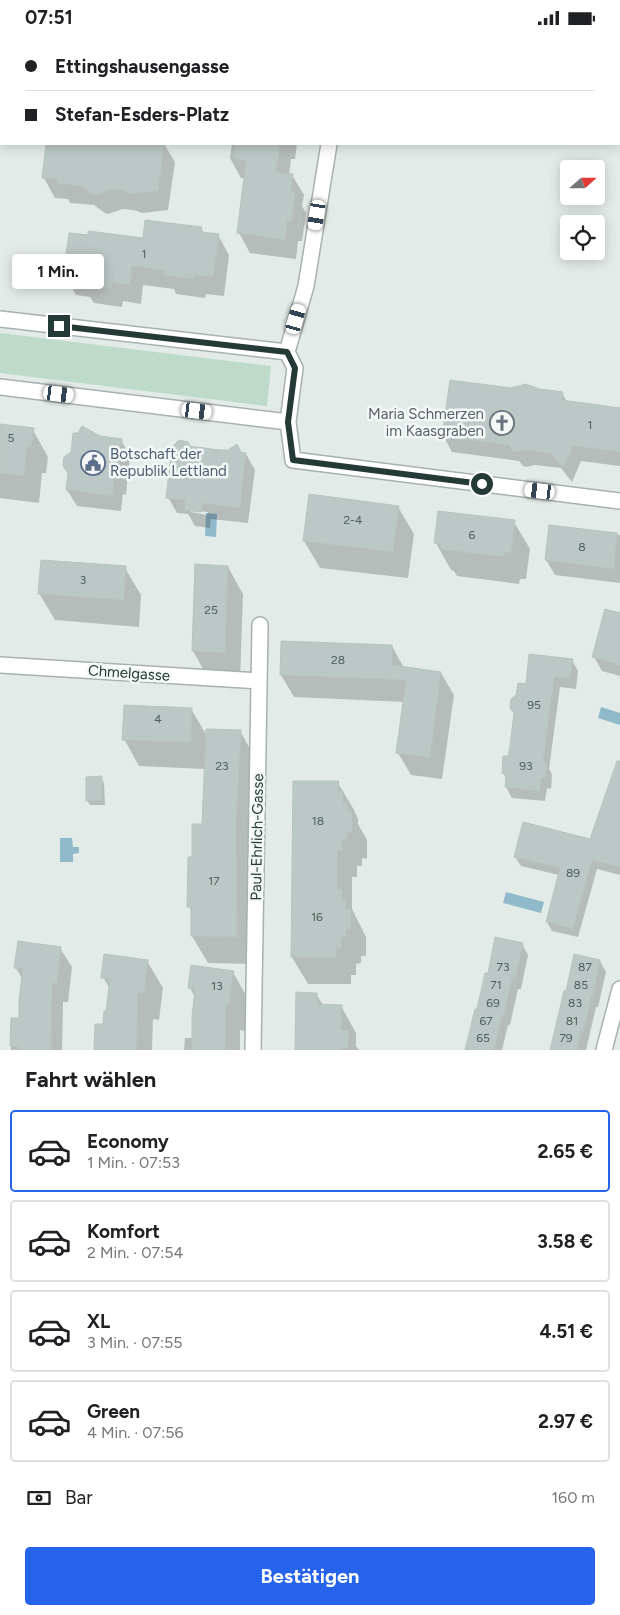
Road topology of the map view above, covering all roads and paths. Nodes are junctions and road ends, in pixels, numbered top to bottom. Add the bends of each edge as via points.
1 (329, 145) edge
2 (0, 319) edge
3 (287, 352) junction
4 (0, 387) edge
5 (288, 422) junction
6 (620, 501) edge
7 (260, 625) dead end
8 (0, 665) edge
9 (259, 681) junction
10 (620, 989) edge
11 (254, 1050) edge
12 (604, 1050) edge

1 - 3 street via 306,286
2 - 3 street
3 - 5 street via 295,368
4 - 5 street
5 - 6 street via 293,460
7 - 9 street, Paul-Ehrlich-Gasse
8 - 9 street, Chmelgasse
9 - 11 street, Paul-Ehrlich-Gasse
10 - 12 street

